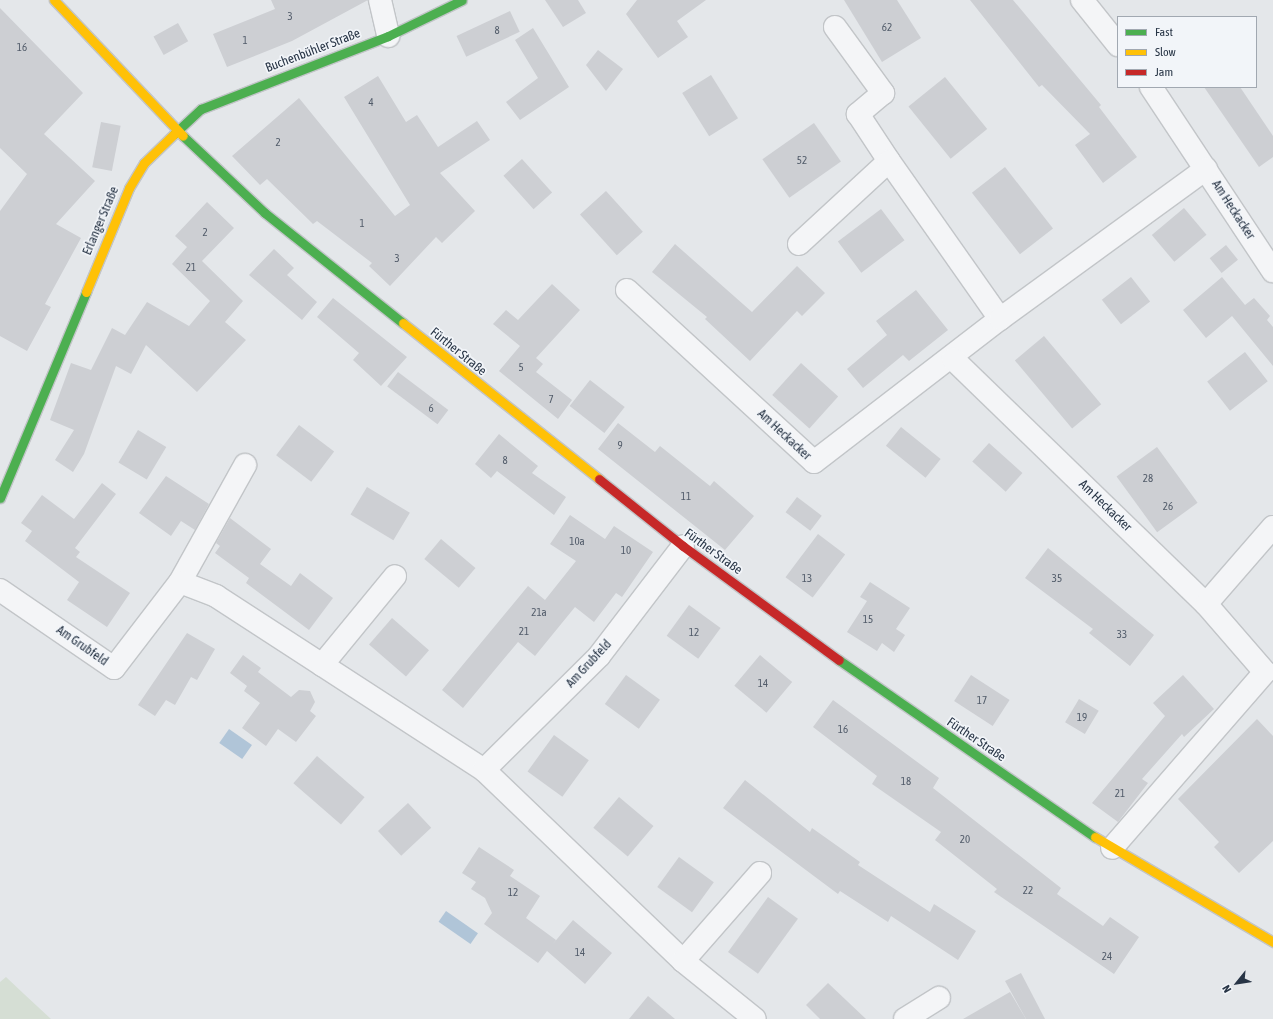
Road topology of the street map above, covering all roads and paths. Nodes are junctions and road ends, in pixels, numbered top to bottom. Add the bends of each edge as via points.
1 (54, 0) edge
2 (380, 0) edge
3 (462, 0) edge
4 (1082, 0) edge
5 (835, 27) dead end
6 (388, 36) junction
7 (1117, 44) edge
8 (1152, 88) edge
9 (176, 130) junction
10 (889, 161) junction
11 (1206, 169) junction
12 (799, 244) dead end
13 (1273, 270) edge
14 (627, 290) dead end
15 (1000, 319) junction
16 (953, 359) junction
17 (245, 466) dead end
18 (0, 498) edge
19 (1273, 527) edge
20 (683, 546) junction
21 (395, 576) dead end
22 (180, 582) junction
23 (0, 590) edge
24 (1206, 604) junction
25 (322, 665) junction
26 (1269, 671) edge
27 (484, 770) junction
28 (1112, 848) junction
29 (760, 874) dead end
30 (1273, 942) edge
31 (683, 961) junction
32 (939, 998) dead end
33 (755, 1019) edge
34 (905, 1019) edge

1 - 9 street
2 - 6 street
3 - 6 street, Buchenbühler Straße
4 - 7 street
5 - 10 street via 884,93 858,114
6 - 9 street, Buchenbühler Straße via 201,109
8 - 11 street, Am Heckacker
9 - 18 street, Erlanger Straße via 144,163 129,188
9 - 20 street, Fürther Straße via 265,214
10 - 12 street
10 - 15 street
11 - 13 street, Am Heckacker
11 - 15 street, Am Heckacker
14 - 16 street, Am Heckacker via 814,462
15 - 16 street, Am Heckacker
16 - 24 street, Am Heckacker
17 - 22 street, Am Grubfeld
19 - 24 street
20 - 27 street, Am Grubfeld via 599,656
20 - 28 street, Fürther Straße via 909,711
21 - 25 street
22 - 23 street, Am Grubfeld via 114,668
22 - 25 street via 216,596
24 - 26 street, Am Heckacker
25 - 27 street
26 - 28 street, Am Heckacker
27 - 31 street
28 - 30 street, Fürther Straße
29 - 31 street
31 - 33 street
32 - 34 street

